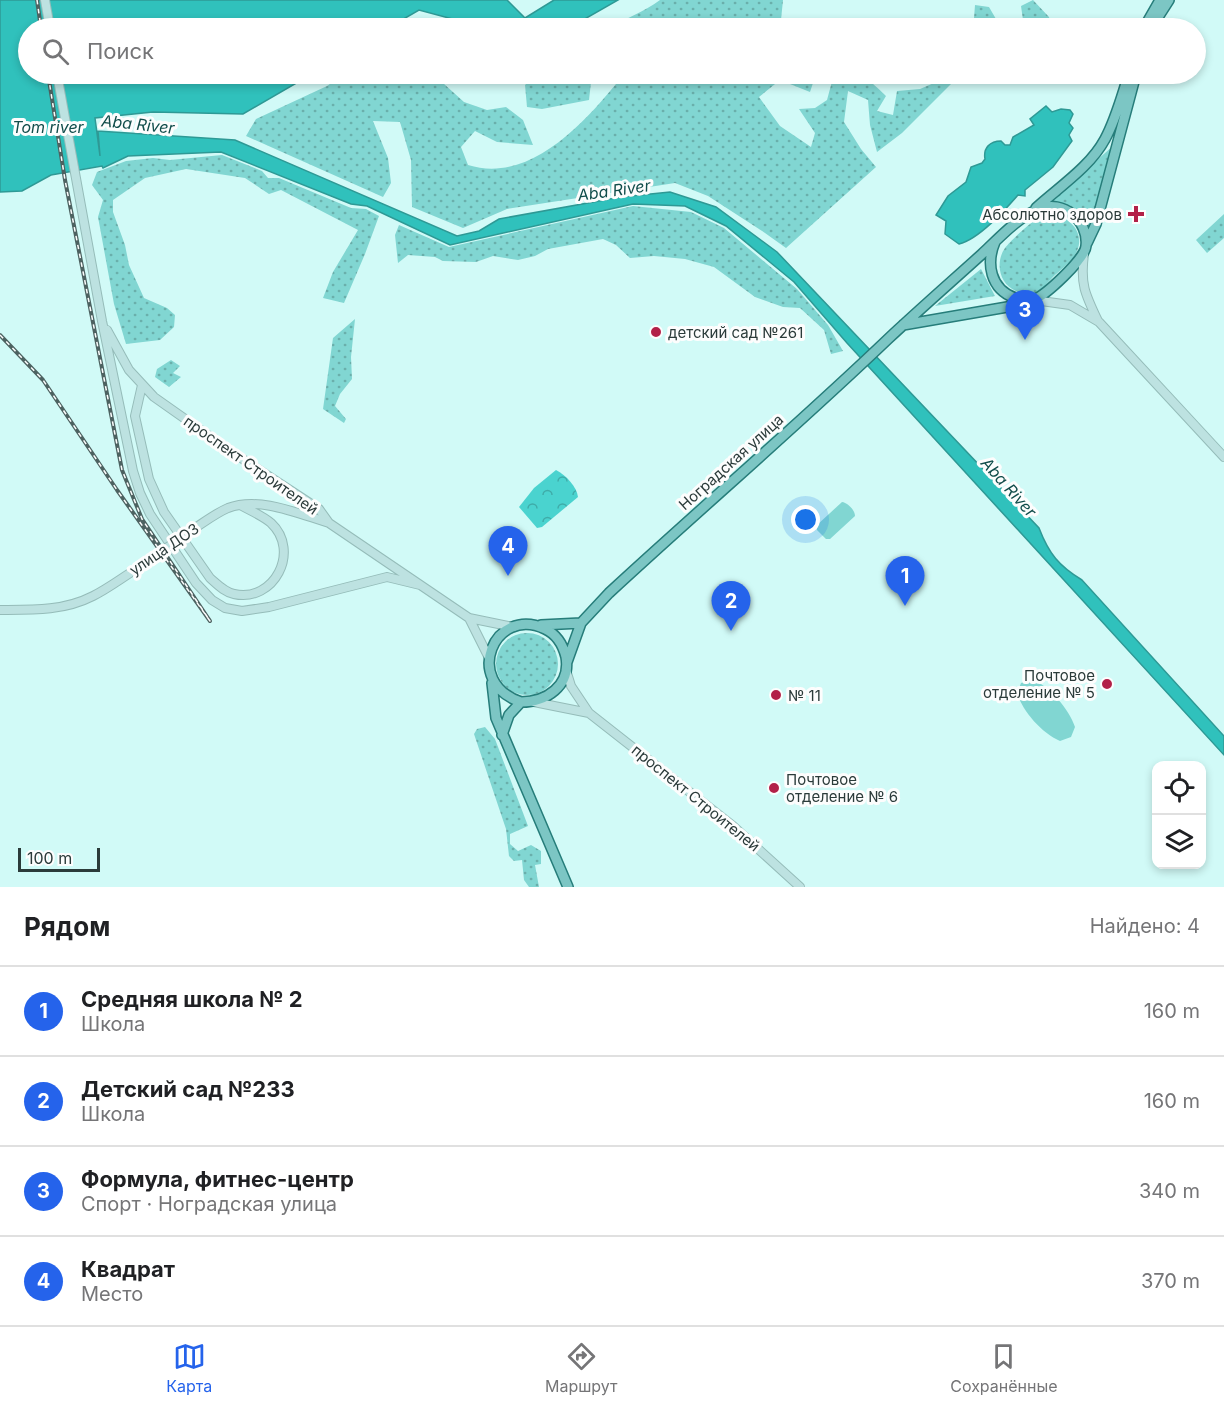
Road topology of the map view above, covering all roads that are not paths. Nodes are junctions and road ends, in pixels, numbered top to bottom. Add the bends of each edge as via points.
1 (45, 0) edge
2 (1160, 0) edge
3 (1169, 0) edge
4 (48, 18) edge
5 (1150, 18) edge
6 (1157, 18) edge
7 (59, 84) edge
8 (1126, 84) edge
9 (1133, 84) edge
10 (1029, 213) junction
11 (995, 242) junction
12 (1086, 250) junction
13 (1032, 300) junction
14 (102, 321) junction
15 (1099, 322) junction
16 (903, 325) junction
17 (129, 370) junction
18 (116, 381) junction
19 (142, 385) junction
20 (1224, 457) edge
21 (242, 506) junction
22 (329, 523) junction
23 (420, 585) junction
24 (0, 610) edge
25 (469, 618) junction
26 (581, 623) junction
27 (537, 625) junction
28 (513, 627) junction
29 (489, 658) junction
30 (566, 666) junction
31 (492, 680) junction
32 (521, 702) junction
33 (534, 702) junction
34 (589, 713) junction
35 (502, 735) junction
36 (568, 887) edge
37 (800, 887) edge

1 - 4 main road
2 - 5 main road
3 - 6 main road
7 - 14 main road
8 - 10 main road via 1099,149
9 - 12 main road
10 - 11 main road
10 - 12 main road via 1053,206 1071,212 1082,226
11 - 13 main road via 990,263 992,277 1009,296
11 - 16 main road, Ноградская улица
12 - 13 main road via 1058,281
12 - 15 main road via 1084,289
13 - 15 main road via 1070,305
13 - 16 main road
14 - 17 main road, проспект Строителей
14 - 18 main road
15 - 20 main road
16 - 26 main road, Ноградская улица via 625,578
17 - 18 main road
17 - 19 main road, проспект Строителей
18 - 23 main road via 140,493 189,573 212,600 225,608 242,610 387,577
19 - 21 main road via 135,416 149,479 164,512 210,578 232,594 254,594 280,573 285,555 282,538 270,522
19 - 22 main road, проспект Строителей via 197,428 319,509
21 - 22 main road, улица ДОЗ via 279,508
21 - 24 main road, улица ДОЗ, bridge via 229,508 192,530 93,596 64,607
22 - 23 main road, проспект Строителей
23 - 25 main road, проспект Строителей
25 - 28 main road
25 - 29 main road
26 - 27 main road
26 - 30 main road
27 - 28 main road
27 - 30 main road via 558,639
28 - 29 main road via 497,639
29 - 31 main road
30 - 33 main road via 555,691
30 - 34 main road via 572,686
31 - 32 main road via 509,698
31 - 35 main road
32 - 33 main road
32 - 35 main road via 508,715
33 - 34 main road
34 - 37 main road, проспект Строителей via 733,825
35 - 36 main road

